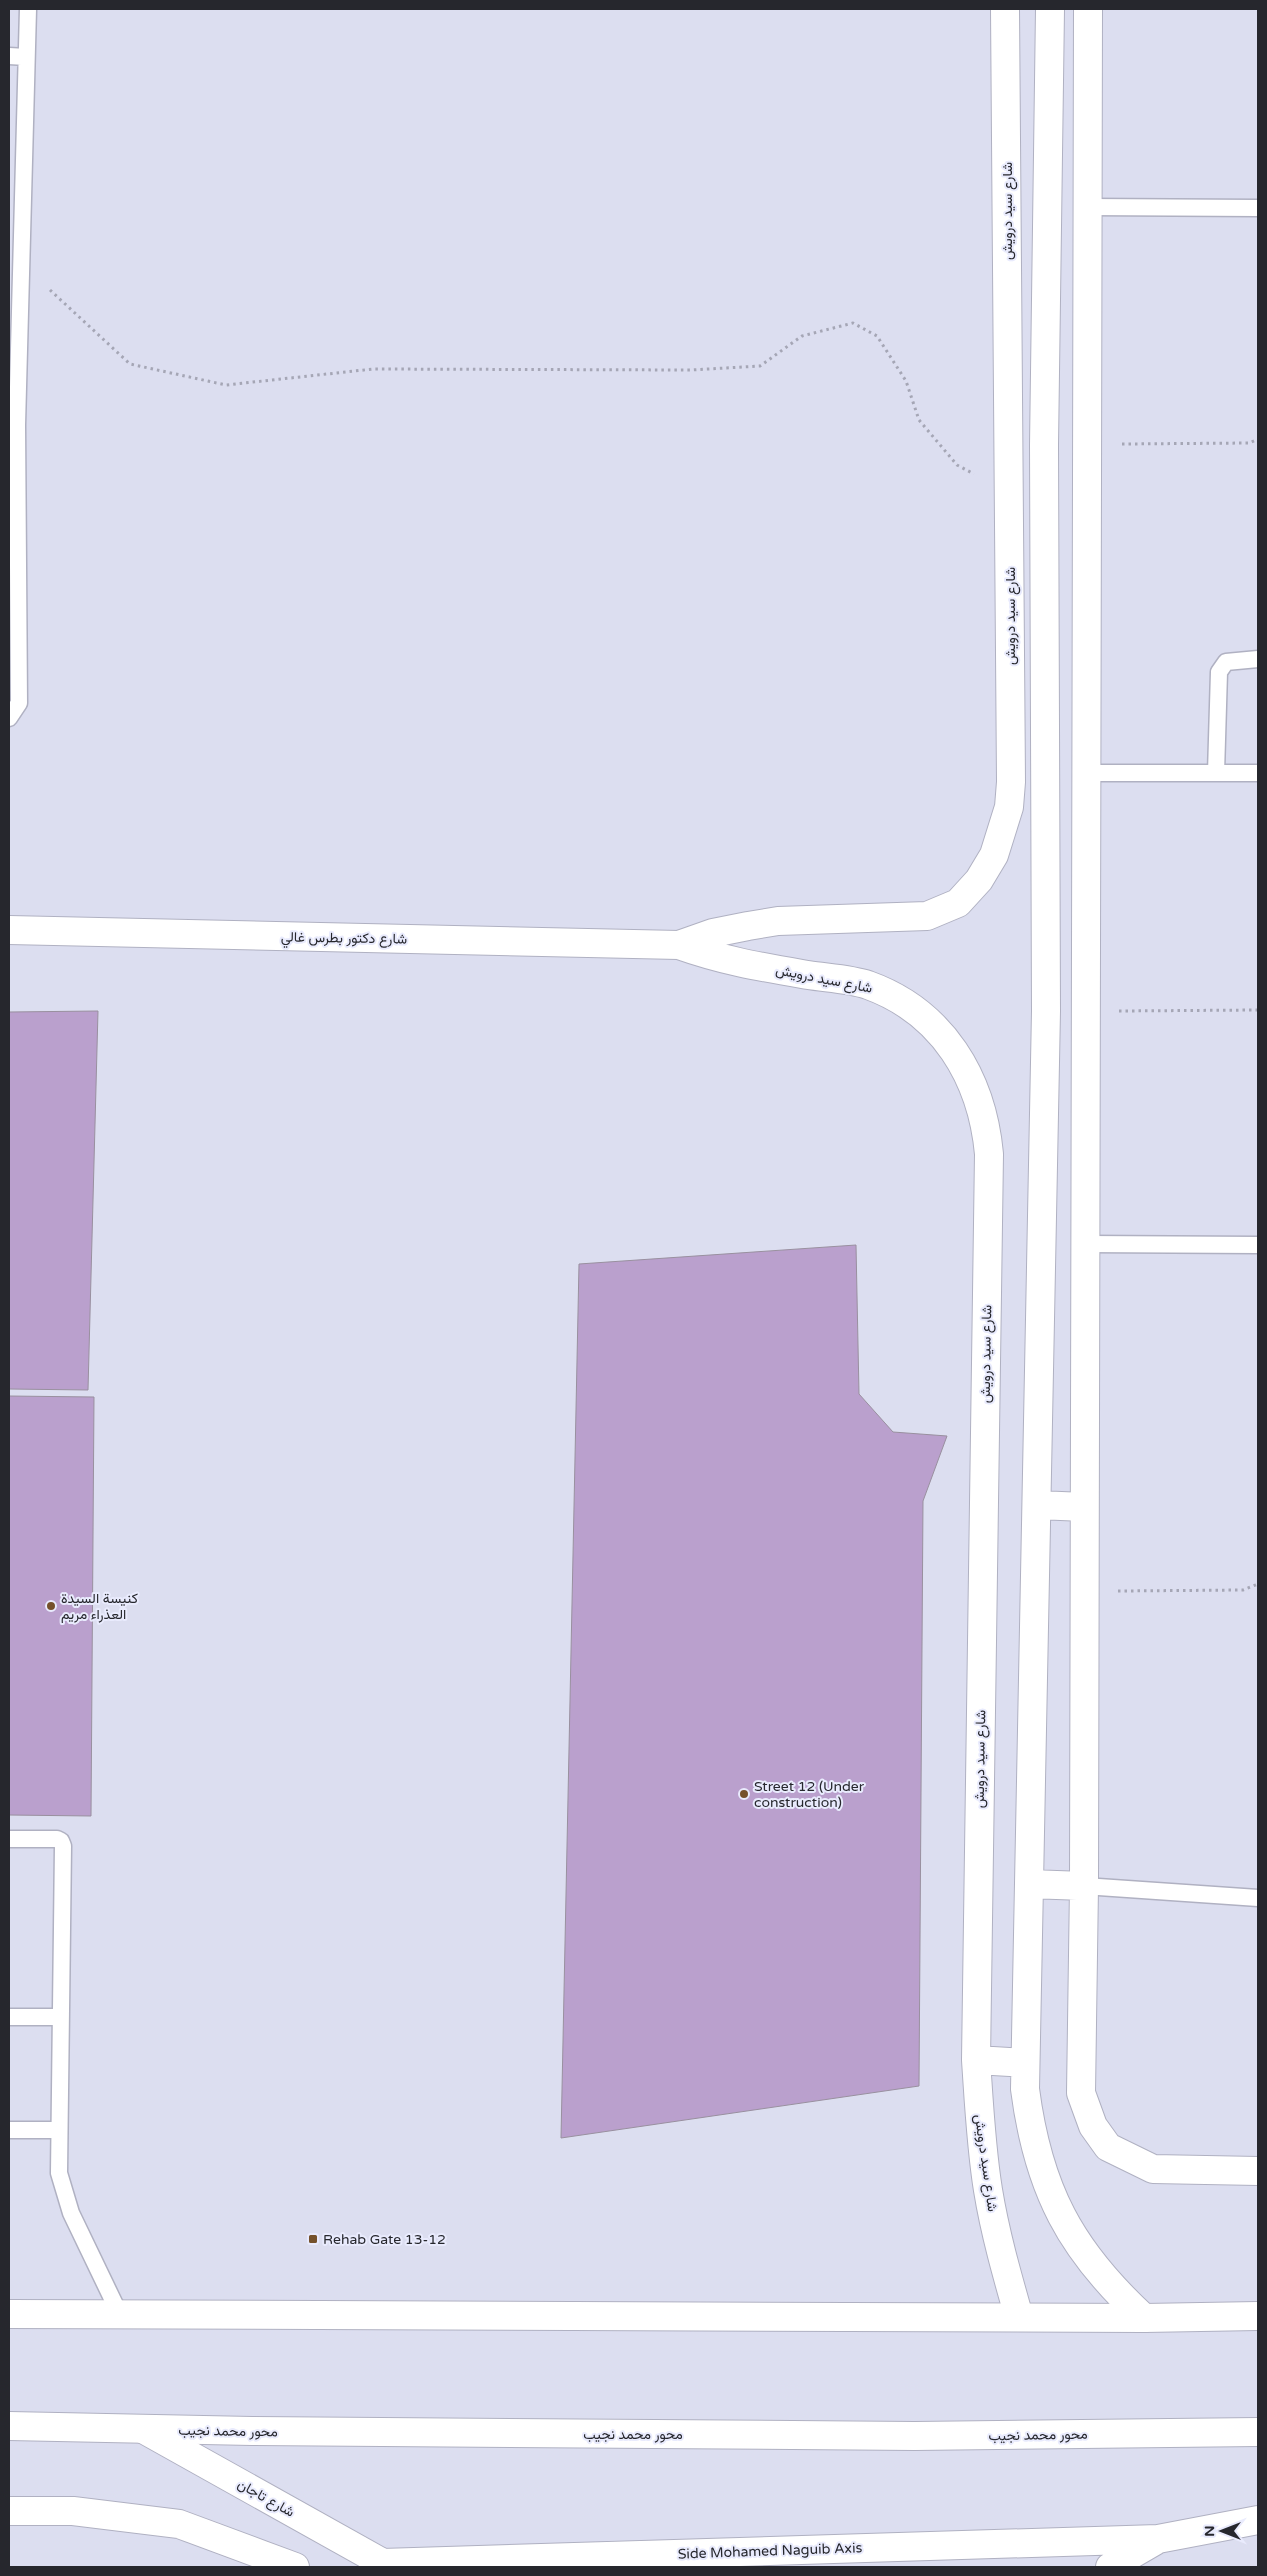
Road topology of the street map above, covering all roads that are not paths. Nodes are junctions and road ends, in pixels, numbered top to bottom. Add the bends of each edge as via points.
1 (28, 9) edge
2 (1005, 9) edge
3 (1050, 9) edge
4 (1088, 9) edge
5 (9, 56) edge
6 (26, 56) junction
7 (1088, 207) junction
8 (1258, 208) edge
9 (13, 425) edge
10 (1087, 444) junction
11 (1044, 445) junction
12 (1258, 659) edge
13 (9, 718) edge
14 (1086, 773) junction
15 (1216, 773) junction
16 (1258, 773) edge
17 (9, 930) edge
18 (679, 945) junction
19 (1046, 1011) junction
20 (1086, 1011) junction
21 (1086, 1244) junction
22 (1258, 1245) edge
23 (1038, 1505) junction
24 (1084, 1507) junction
25 (9, 1840) edge
26 (1028, 1884) junction
27 (1084, 1886) junction
28 (1258, 1898) edge
29 (9, 2017) edge
30 (60, 2017) junction
31 (976, 2060) junction
32 (1025, 2063) junction
33 (9, 2130) edge
34 (59, 2130) junction
35 (1258, 2171) edge
36 (9, 2314) edge
37 (120, 2314) junction
38 (1258, 2316) edge
39 (1019, 2317) junction
40 (1144, 2318) junction
41 (9, 2426) edge
42 (143, 2429) junction
43 (1258, 2432) edge
44 (9, 2511) edge
45 (1258, 2520) edge
46 (1158, 2539) junction
47 (386, 2565) edge
48 (295, 2567) edge
49 (1110, 2567) edge

1 - 6 lane
2 - 18 street, شارع سيد درويش via 1011,782 1003,832 994,855 958,903 927,916 778,921 713,933
3 - 11 street
4 - 7 street
5 - 6 lane
6 - 9 lane
7 - 8 lane
7 - 10 street
9 - 13 lane via 19,703
10 - 11 street
10 - 14 street
11 - 19 street
12 - 15 lane via 1226,662 1219,672
14 - 15 lane
14 - 20 street
15 - 16 lane
17 - 18 street, شارع دكتور بطرس غالي
18 - 31 street, شارع سيد درويش via 743,965 866,985 889,994 932,1025 951,1046 967,1071 986,1125 989,1154
19 - 20 street
19 - 23 street
20 - 21 street
21 - 22 lane
21 - 24 street
23 - 24 street
23 - 26 street
24 - 27 street
25 - 30 lane via 57,1839 63,1846
26 - 27 street
26 - 32 street
27 - 28 lane
27 - 35 street via 1081,2093 1093,2126 1108,2147 1153,2169
29 - 30 lane
30 - 34 lane
31 - 32 street
31 - 39 street, شارع سيد درويش via 988,2190 1001,2254
32 - 40 street via 1025,2089 1034,2144 1062,2220 1112,2289
33 - 34 lane
34 - 37 lane via 59,2173 71,2213
36 - 37 street
37 - 39 street
38 - 40 street
39 - 40 street
41 - 42 street, محور محمد نجيب
42 - 43 street, محور محمد نجيب via 915,2436
42 - 47 street, شارع تاجان
44 - 48 street via 73,2510 179,2524
45 - 46 street
46 - 47 street, Side Mohamed Naguib Axis
46 - 49 street

